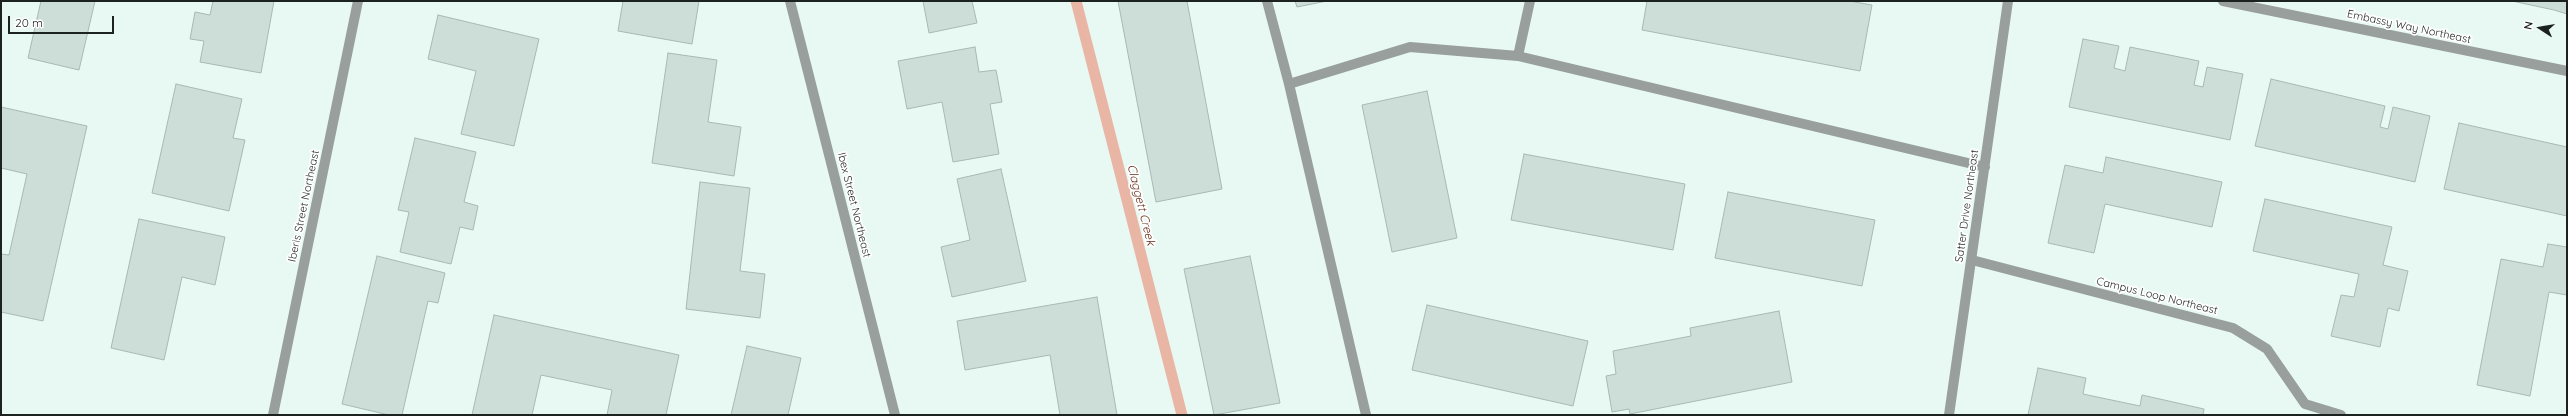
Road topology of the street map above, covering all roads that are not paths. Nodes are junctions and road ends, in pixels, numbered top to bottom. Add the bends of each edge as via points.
1 (358, 1) edge
2 (790, 1) edge
3 (1266, 1) edge
4 (1530, 1) edge
5 (2008, 1) edge
6 (2223, 1) edge
7 (1518, 56) junction
8 (2567, 71) edge
9 (1289, 84) junction
10 (1985, 167) junction
11 (1972, 260) junction
12 (2305, 404) junction
13 (273, 415) edge
14 (895, 415) edge
15 (1366, 415) edge
16 (1949, 415) edge
17 (2305, 415) edge
18 (2341, 415) edge

1 - 13 street, Iberis Street Northeast
2 - 14 street, Ibex Street Northeast
3 - 9 street
4 - 7 street
5 - 10 street, Satter Drive Northeast
6 - 8 street, Embassy Way Northeast
7 - 9 street via 1410,47
7 - 10 street
9 - 15 street
10 - 11 street, Satter Drive Northeast
11 - 12 street, Campus Loop Northeast via 2234,328 2267,349
11 - 16 street, Satter Drive Northeast
12 - 17 street
12 - 18 street

